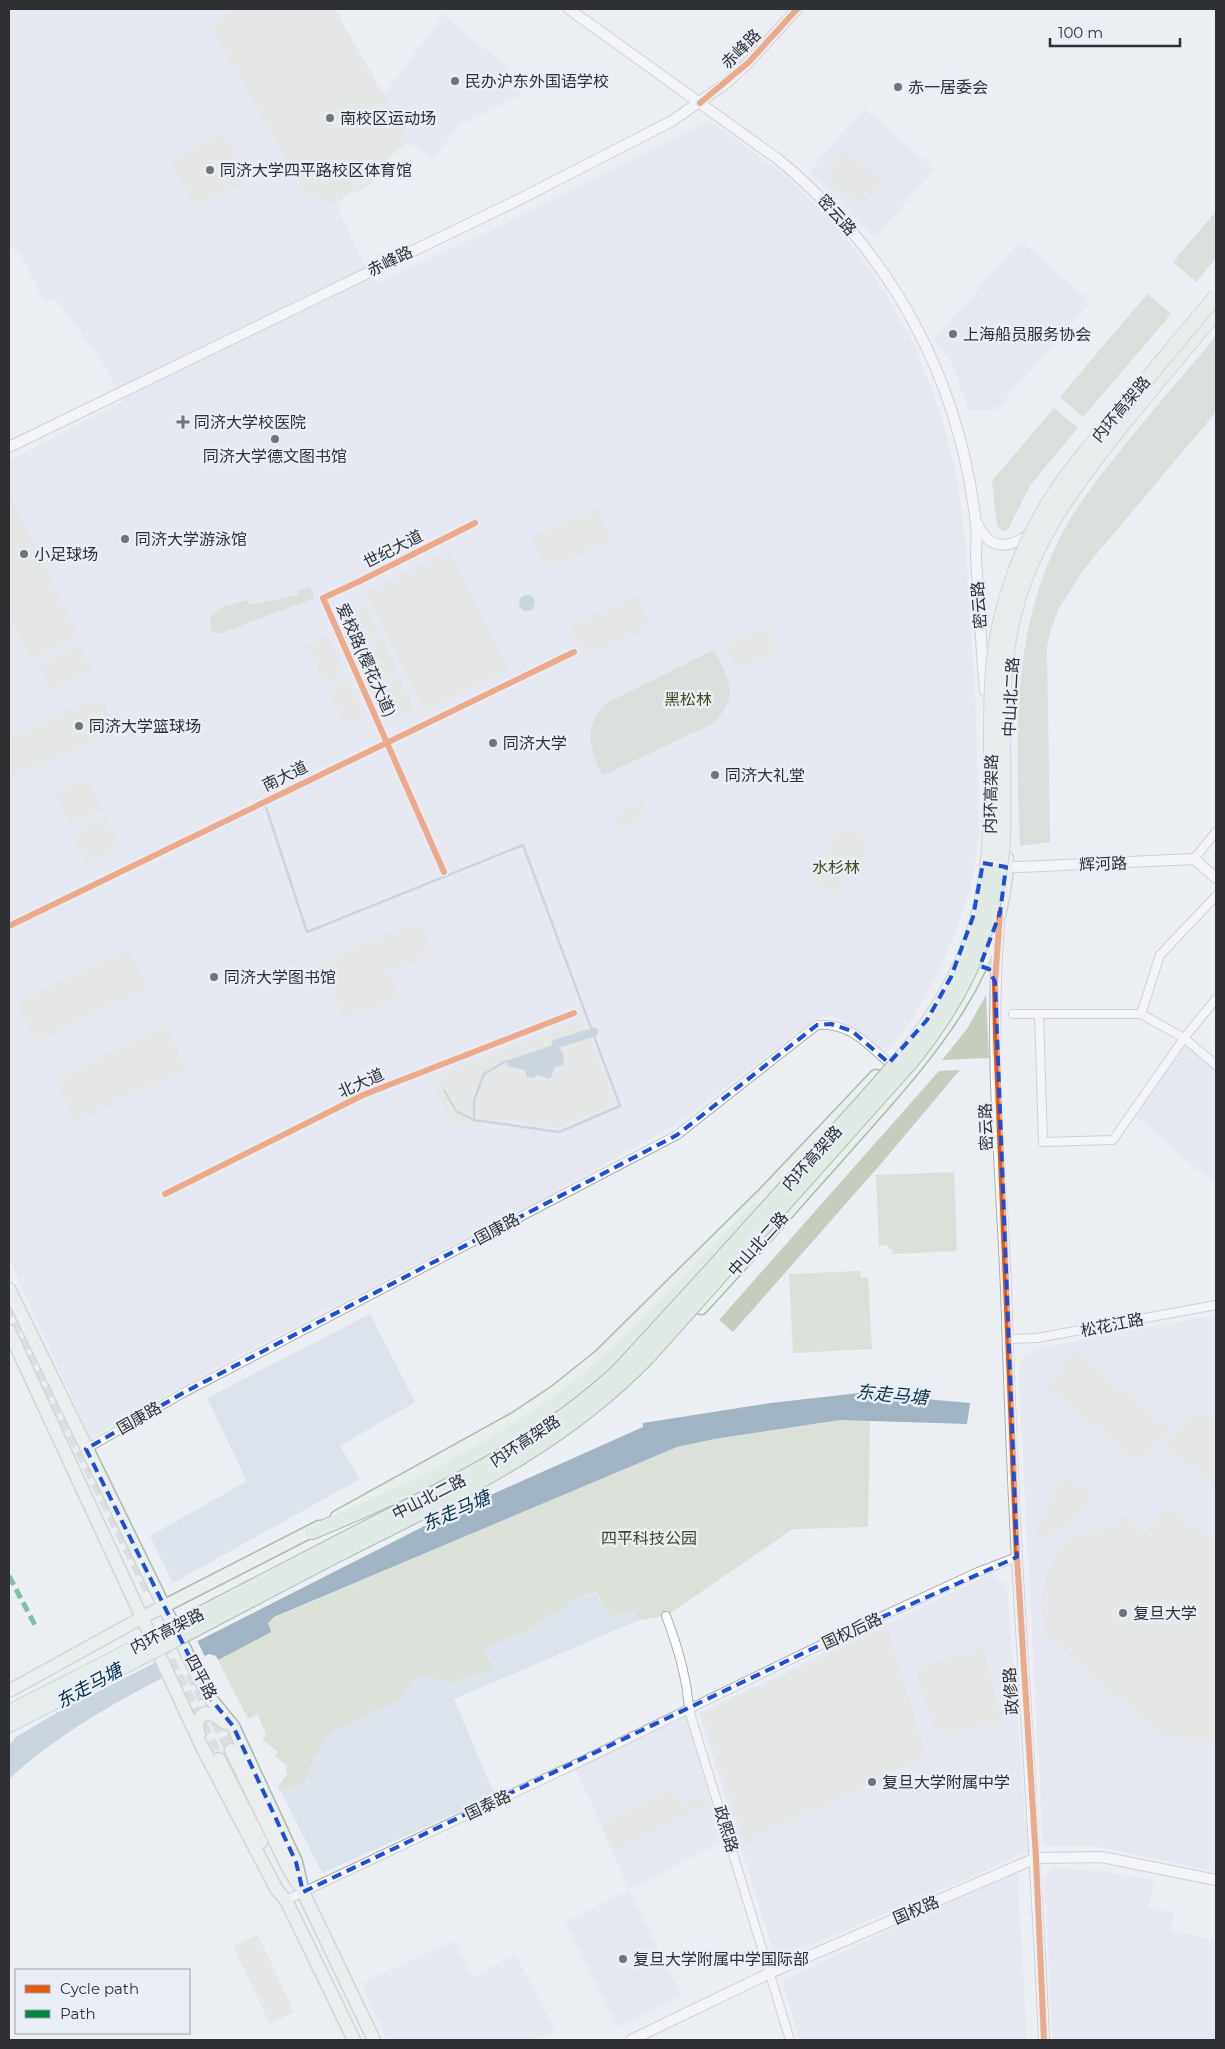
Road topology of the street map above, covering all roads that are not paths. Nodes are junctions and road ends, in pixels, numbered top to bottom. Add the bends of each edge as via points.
1 (569, 9) edge
2 (797, 9) edge
3 (700, 103) junction
4 (1216, 295) edge
5 (1216, 312) edge
6 (1216, 322) edge
7 (9, 447) edge
8 (975, 518) junction
9 (1030, 534) junction
10 (985, 691) junction
11 (1216, 832) edge
12 (1194, 859) junction
13 (983, 864) junction
14 (1006, 867) junction
15 (1216, 878) edge
16 (1216, 896) edge
17 (1000, 913) junction
18 (978, 970) junction
19 (995, 982) junction
20 (1216, 999) edge
21 (1013, 1014) dead end
22 (1039, 1014) junction
23 (1141, 1014) junction
24 (1184, 1038) junction
25 (889, 1063) junction
26 (1216, 1065) edge
27 (839, 1128) junction
28 (9, 1289) edge
29 (1216, 1305) edge
30 (9, 1331) edge
31 (1008, 1339) junction
32 (86, 1449) junction
33 (312, 1532) junction
34 (1017, 1557) junction
35 (165, 1606) junction
36 (666, 1616) dead end
37 (143, 1617) junction
38 (174, 1624) junction
39 (152, 1635) junction
40 (9, 1690) edge
41 (9, 1707) edge
42 (689, 1710) junction
43 (9, 1712) edge
44 (9, 1725) edge
45 (237, 1735) junction
46 (202, 1747) junction
47 (231, 1750) tunnel mouth
48 (219, 1759) tunnel mouth
49 (1036, 1858) junction
50 (1216, 1880) edge
51 (303, 1892) junction
52 (286, 1900) junction
53 (770, 1973) junction
54 (354, 2040) edge
55 (374, 2040) edge
56 (631, 2040) edge
57 (790, 2040) edge
58 (1044, 2040) edge

1 - 3 street, 密云路
2 - 3 street, 赤峰路 via 749,62
3 - 7 street, 赤峰路 via 672,121 518,200
3 - 8 street, 密云路 via 811,186 851,229 887,277 918,329 944,388 964,454
4 - 9 main road, 中山北二路 via 1052,497
4 - 27 highway, 内环高架路, bridge via 1087,451 1054,495 1033,531 1004,604 997,640 992,699 990,842 986,882 970,943 931,1020
5 - 44 highway, 内环高架路, bridge via 1072,488 1032,558 1014,611 1004,668 1003,838 992,908 978,955 962,988 934,1033 891,1085 642,1364 565,1429 489,1478
6 - 14 main road, 中山北二路 via 1074,496 1058,520 1039,561 1021,615 1008,693
8 - 9 street, 密云路 via 986,537 1000,545 1016,544
8 - 10 street, 密云路
9 - 10 main road, 中山北二路 via 1016,563 993,632
10 - 13 main road, 中山北二路 via 988,810
11 - 12 street
12 - 14 street, 辉河路
12 - 15 street
13 - 14 street, 辉河路
13 - 25 main road, 中山北二路 via 973,918 951,977 927,1020
14 - 17 main road, 中山北二路
16 - 23 street via 1160,956
17 - 18 main road, 中山北二路
17 - 19 street, 密云路
18 - 19 street via 989,969
18 - 38 main road, 中山北二路 via 941,1034 906,1078 712,1296 625,1382 577,1417 509,1457
19 - 31 street, 密云路
20 - 24 street
21 - 22 street
22 - 23 street
22 - 24 street via 1043,1142 1112,1140
23 - 24 street
24 - 26 street
25 - 32 street, 国康路 via 852,1031 831,1024 817,1025 677,1135 183,1393
25 - 33 main road, 中山北二路 via 765,1193 600,1356 516,1418
27 - 33 highway, bridge via 619,1351 585,1381 495,1443 358,1513
27 - 43 highway, 内环高架路, bridge via 618,1371 544,1430 476,1471
28 - 32 main road, 四平路
29 - 31 street, 松花江路 via 1037,1338
30 - 37 main road, 四平路
31 - 34 street, 政修路
32 - 35 main road, 四平路
33 - 35 main road, 中山北二路
34 - 42 street, 国权后路 via 835,1638
34 - 49 street, 政修路
35 - 37 main road, 中山北二路
35 - 38 main road, 四平路
36 - 42 street, 政熙路 via 688,1686
37 - 39 main road, 四平路
37 - 40 main road, 中山北二路
38 - 39 main road, 中山北二路
38 - 45 main road, 四平路 via 210,1698
39 - 41 main road, 中山北二路
39 - 46 main road, 四平路
42 - 51 street, 国泰路
42 - 53 street, 政熙路
45 - 46 main road via 219,1718 205,1713 196,1724
45 - 51 main road, 四平路 via 296,1862
46 - 52 main road, 四平路 via 277,1890
47 - 51 main road via 288,1868
48 - 52 main road via 283,1885
49 - 50 street, 国权路 via 1102,1857
49 - 53 street, 国权路
49 - 58 street, 政修路
51 - 52 street, 国泰路
51 - 55 main road, 四平路
52 - 54 main road, 四平路
53 - 56 street, 国权路
53 - 57 street, 政熙路

